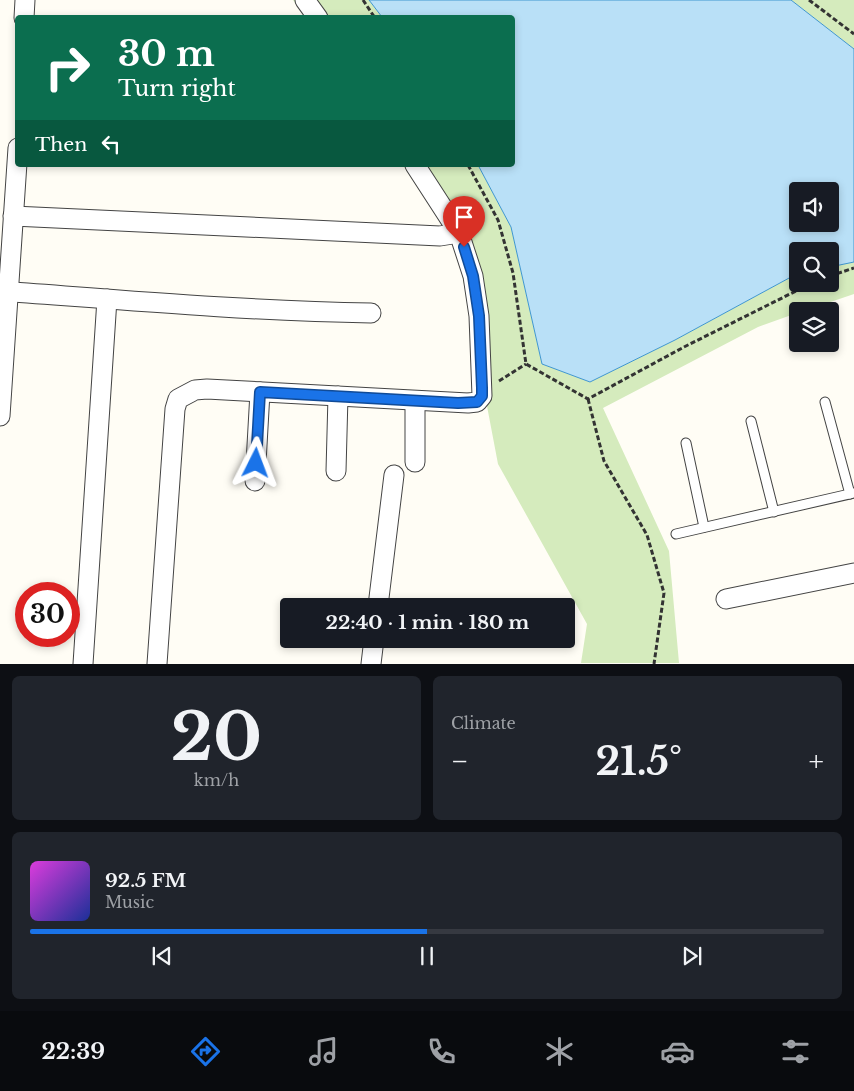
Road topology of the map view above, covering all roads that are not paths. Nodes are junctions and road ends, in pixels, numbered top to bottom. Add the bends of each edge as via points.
1 (25, 0) edge
2 (305, 0) edge
3 (24, 15) edge
4 (316, 15) edge
5 (17, 167) edge
6 (416, 167) edge
7 (13, 216) junction
8 (459, 233) junction
9 (4, 291) edge
10 (107, 298) junction
11 (371, 313) dead end
12 (260, 392) junction
13 (338, 396) junction
14 (415, 400) junction
15 (825, 402) dead end
16 (0, 416) edge
17 (751, 421) dead end
18 (686, 443) dead end
19 (415, 462) dead end
20 (336, 471) dead end
21 (394, 476) dead end
22 (255, 480) dead end
23 (852, 494) edge
24 (774, 512) junction
25 (704, 528) junction
26 (676, 534) dead end
27 (854, 573) edge
28 (379, 598) edge
29 (726, 600) dead end
30 (373, 648) edge
31 (83, 664) edge
32 (157, 664) edge
33 (371, 664) edge

1 - 3 street
2 - 4 street
5 - 7 street
6 - 8 street
7 - 8 street via 440,236
7 - 9 street
8 - 14 street via 473,276 479,316 482,396 477,402 468,403
9 - 10 street
9 - 16 street
10 - 11 street via 326,313
10 - 31 street
12 - 13 street
12 - 22 street
12 - 32 street via 195,390 178,399
13 - 14 street
13 - 20 street
14 - 19 street
15 - 23 lane
17 - 24 lane
18 - 25 lane
21 - 28 street
23 - 24 lane
24 - 25 lane
25 - 26 lane
27 - 29 street
30 - 33 street

